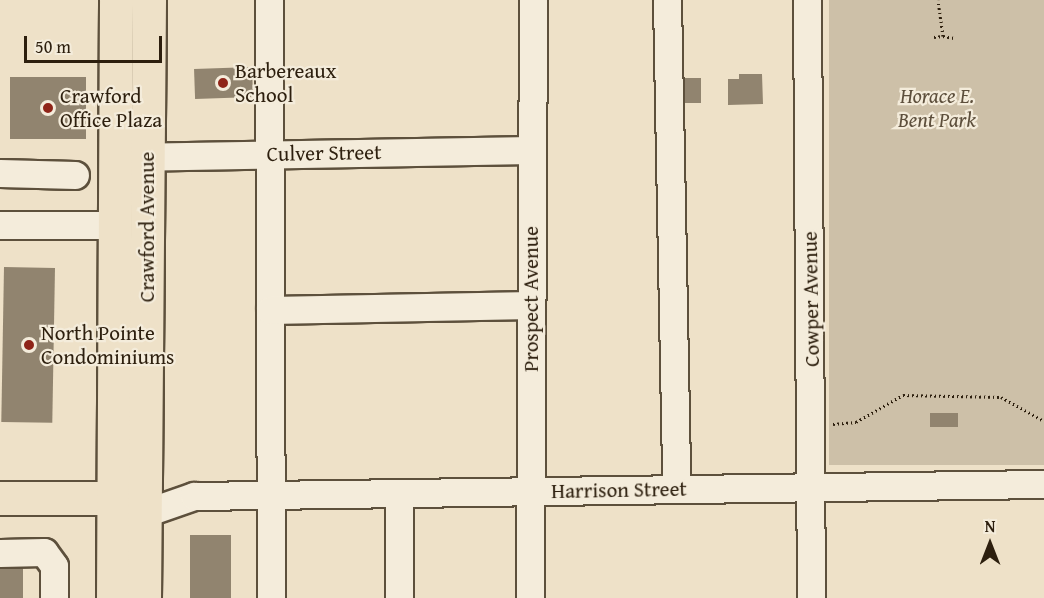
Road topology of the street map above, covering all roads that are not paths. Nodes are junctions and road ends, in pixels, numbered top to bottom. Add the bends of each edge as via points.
1 (116, 0) edge
2 (149, 0) edge
3 (269, 0) edge
4 (533, 0) edge
5 (667, 0) edge
6 (807, 0) edge
7 (532, 150) junction
8 (270, 154) junction
9 (147, 157) junction
10 (115, 158) junction
11 (0, 173) edge
12 (75, 175) dead end
13 (0, 225) edge
14 (114, 225) junction
15 (531, 304) junction
16 (270, 310) junction
17 (145, 480) junction
18 (1044, 484) edge
19 (812, 487) junction
20 (676, 489) junction
21 (530, 491) junction
22 (399, 493) junction
23 (271, 495) junction
24 (194, 496) junction
25 (0, 498) edge
26 (114, 498) junction
27 (145, 513) junction
28 (0, 553) edge
29 (54, 598) edge
30 (113, 598) edge
31 (144, 598) edge
32 (271, 598) edge
33 (399, 598) edge
34 (530, 598) edge
35 (811, 598) edge

1 - 10 main road, Crawford Avenue
2 - 9 main road, Crawford Avenue
3 - 8 street
4 - 7 street, Prospect Avenue
5 - 20 street
6 - 19 street, Cowper Avenue
7 - 8 street, Culver Street
7 - 15 street, Prospect Avenue
8 - 9 street, Culver Street
8 - 16 street
9 - 10 street, Culver Street
9 - 17 main road, Crawford Avenue
10 - 14 main road, Crawford Avenue
11 - 12 street
13 - 14 street
14 - 26 main road, Crawford Avenue
15 - 16 street
15 - 21 street, Prospect Avenue
16 - 23 street
17 - 24 street, Harrison Street
17 - 26 main road
17 - 27 main road, Crawford Avenue
18 - 19 street, Harrison Street
19 - 20 street, Harrison Street
19 - 35 street, Cowper Avenue
20 - 21 street, Harrison Street
21 - 22 street, Harrison Street
21 - 34 street, Prospect Avenue
22 - 23 street, Harrison Street
22 - 33 street
23 - 24 street, Harrison Street
23 - 32 street
24 - 27 street, Harrison Street
25 - 26 main road
26 - 27 main road
26 - 30 main road, Crawford Avenue
27 - 31 main road, Crawford Avenue
28 - 29 street via 44,552 54,566

